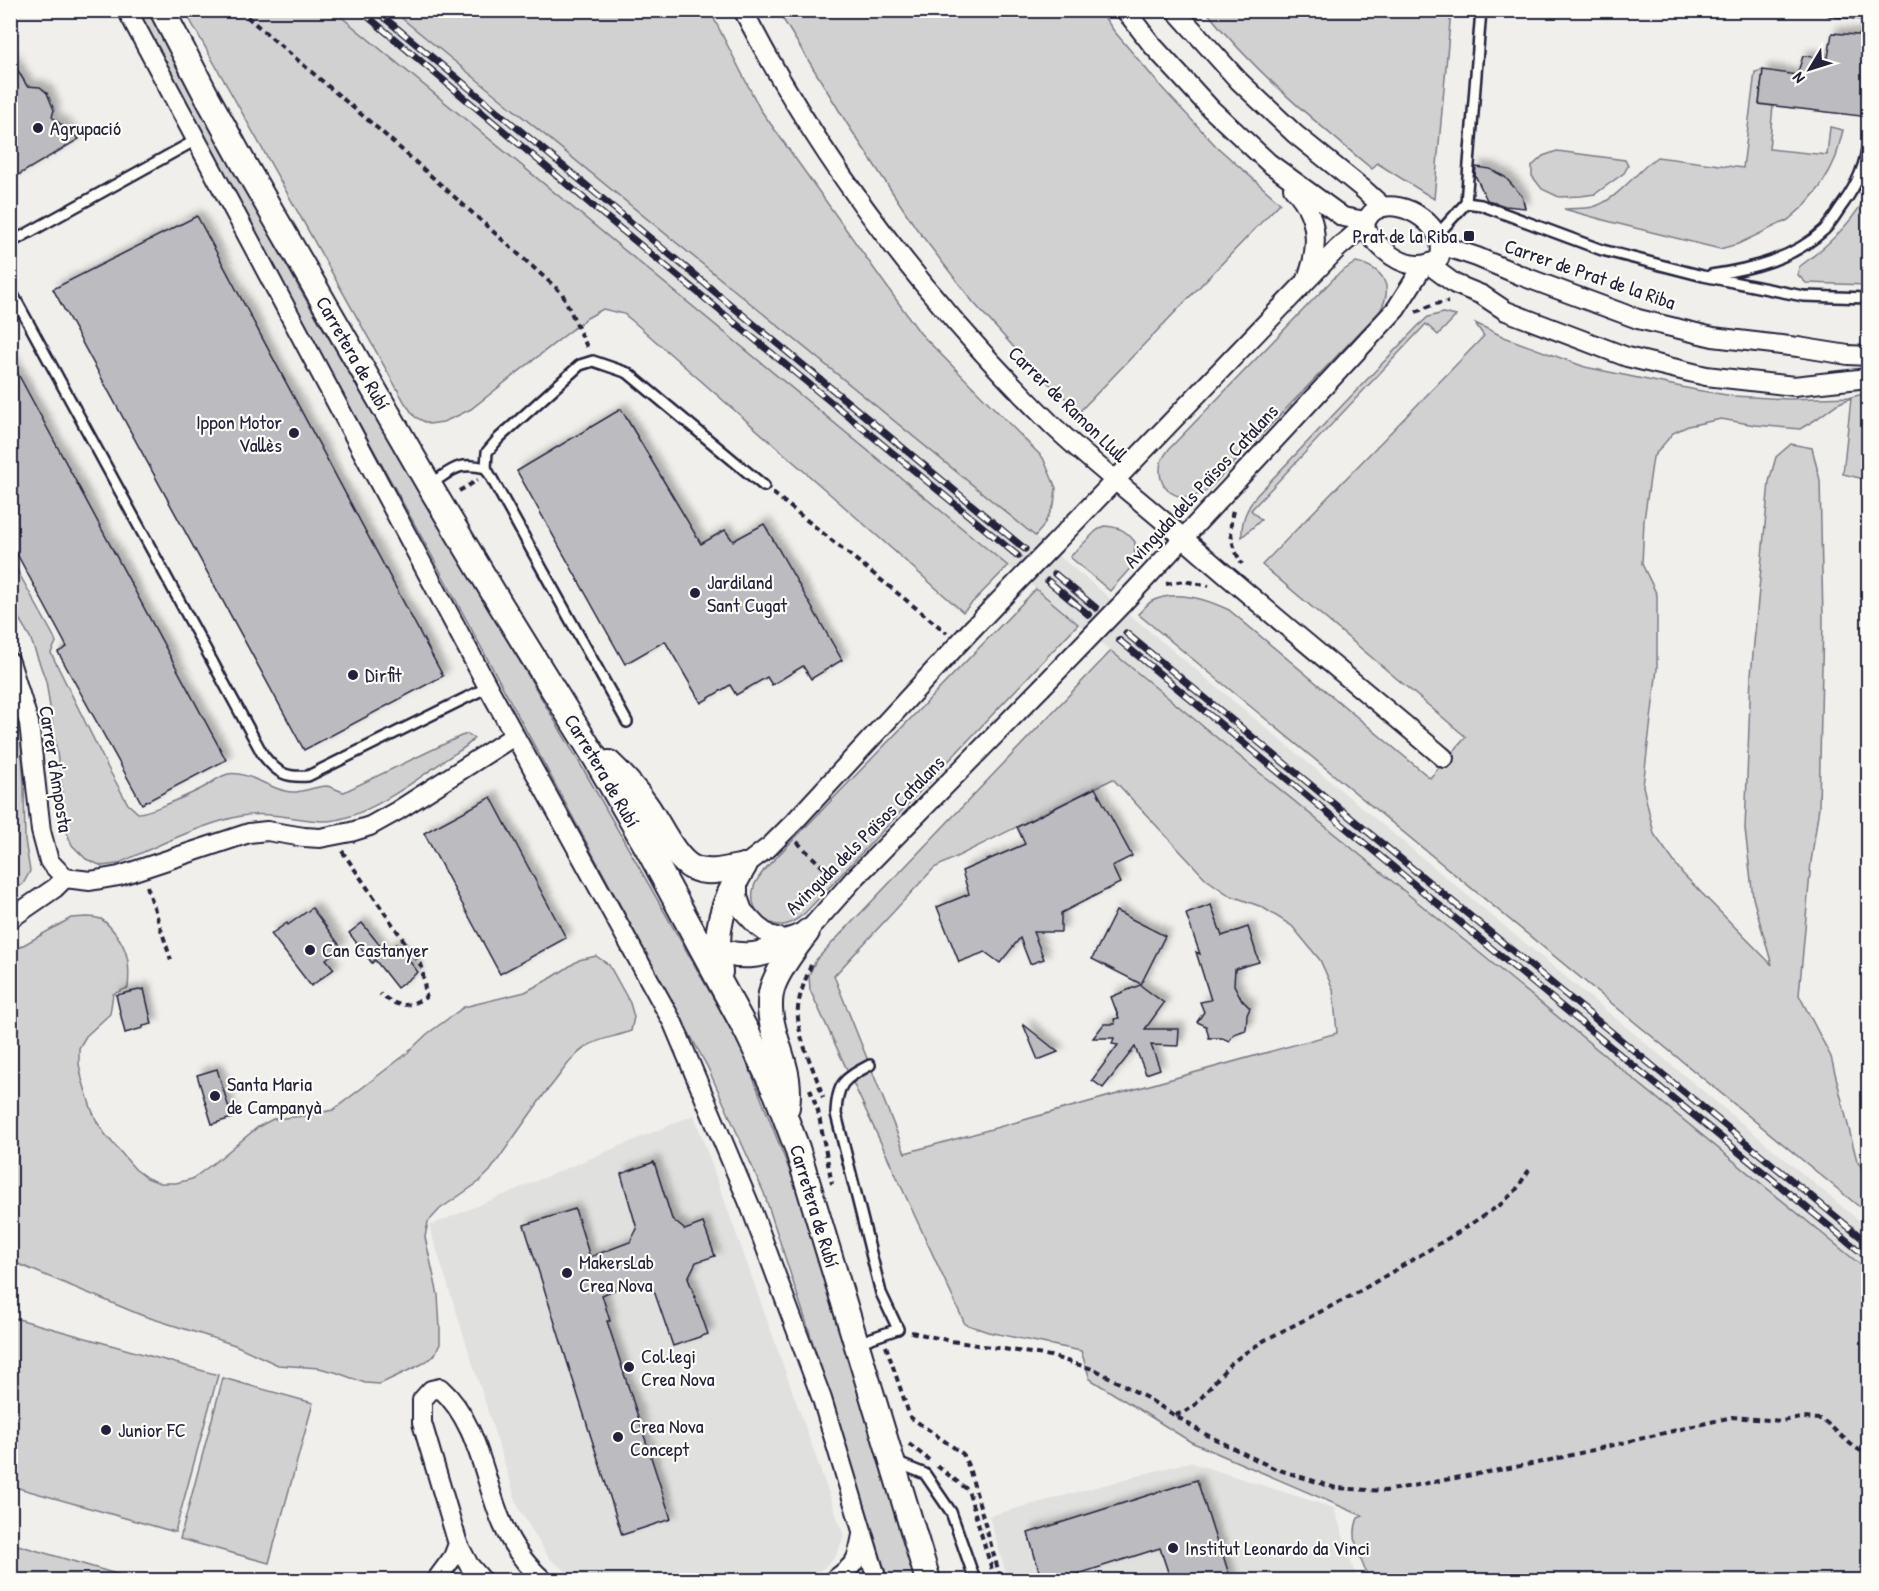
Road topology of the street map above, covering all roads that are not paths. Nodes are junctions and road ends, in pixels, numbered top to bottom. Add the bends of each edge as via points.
1 (128, 10) edge
2 (162, 10) edge
3 (742, 10) edge
4 (1125, 10) edge
5 (1175, 10) edge
6 (1481, 10) edge
7 (1831, 10) edge
8 (1868, 13) edge
9 (196, 140) junction
10 (1869, 141) edge
11 (1269, 163) junction
12 (1466, 203) junction
13 (1383, 207) junction
14 (1365, 222) junction
15 (1440, 240) junction
16 (10, 243) edge
17 (1426, 264) junction
18 (1702, 276) junction
19 (1306, 282) junction
20 (10, 289) edge
21 (1869, 298) edge
22 (1869, 356) edge
23 (1869, 378) edge
24 (487, 471) junction
25 (1116, 480) junction
26 (429, 485) junction
27 (764, 486) road end
28 (1184, 538) junction
29 (10, 662) edge
30 (488, 687) junction
31 (627, 722) dead end
32 (514, 736) junction
33 (584, 740) junction
34 (1444, 758) dead end
35 (744, 866) junction
36 (65, 878) junction
37 (10, 919) edge
38 (807, 932) junction
39 (696, 936) junction
40 (717, 950) junction
41 (723, 985) junction
42 (870, 1065) dead end
43 (786, 1119) junction
44 (856, 1343) junction
45 (891, 1460) junction
46 (862, 1533) junction
47 (458, 1544) junction
48 (436, 1581) edge
49 (482, 1581) edge
50 (543, 1581) edge
51 (834, 1581) edge
52 (877, 1581) edge
53 (928, 1581) edge
54 (975, 1581) edge

1 - 9 street, Carretera de Rubí
2 - 26 main road, Carretera de Rubí via 204,93
3 - 25 street, Carrer de Ramon Llull via 799,110 905,263 970,340 1054,426
4 - 11 street via 1197,93
5 - 13 street via 1279,119
6 - 12 lane
7 - 8 lane
9 - 16 lane
9 - 30 street, Carretera de Rubí
10 - 18 lane via 1852,192 1825,230 1794,252 1745,270
11 - 14 street via 1343,217
11 - 19 street via 1298,193 1311,214 1316,242
12 - 15 lane via 1449,220
12 - 18 lane via 1481,205 1602,250
13 - 14 street
13 - 15 street via 1412,212 1424,219
14 - 17 street via 1370,237 1390,255 1410,265
14 - 19 street
15 - 17 street via 1439,258
15 - 22 street, Carrer de Prat de la Riba via 1522,276 1638,319 1713,337
17 - 23 street via 1506,311 1627,357 1706,376 1794,387
17 - 28 street, Avinguda dels Països Catalans via 1396,309
18 - 21 lane via 1803,296
19 - 25 street
20 - 30 lane via 271,766 282,774 308,776
24 - 26 lane via 468,464
24 - 27 lane via 487,452 499,438 580,365 593,361 628,373
24 - 31 lane
25 - 28 street, Carrer de Ramon Llull
25 - 35 street, bridge via 785,831
26 - 33 main road, Carretera de Rubí
28 - 34 street, Carrer de Ramon Llull
28 - 38 street, Avinguda dels Països Catalans, bridge
29 - 36 street, Carrer d'Amposta via 29,723 41,831 49,861
30 - 32 street, Carretera de Rubí
32 - 36 street via 370,826 320,838 267,831 249,833 119,876 90,881
32 - 46 street, Carretera de Rubí via 673,1023 696,1075 751,1208 822,1399
33 - 35 main road via 635,790 682,860 694,869 711,872
33 - 39 main road, Carretera de Rubí
35 - 38 street, Avinguda dels Països Catalans via 738,897 743,911 757,926 784,939
35 - 40 main road via 729,892
36 - 37 street
38 - 40 main road via 767,953 743,957
38 - 43 main road via 773,985 770,1013 789,1093
39 - 40 main road
39 - 41 main road, Carretera de Rubí
40 - 41 main road
41 - 43 main road, Carretera de Rubí
42 - 44 lane via 844,1081 836,1101 836,1114 881,1293 898,1329
43 - 44 main road, Carretera de Rubí
44 - 45 main road, Carretera de Rubí
45 - 53 main road, Carretera de Rubí
45 - 54 lane via 925,1474 951,1512
46 - 51 street via 853,1566
46 - 52 street, Carretera de Rubí
47 - 48 street
47 - 49 street
47 - 50 street via 422,1423 422,1400 431,1390 440,1388 462,1413 514,1545

